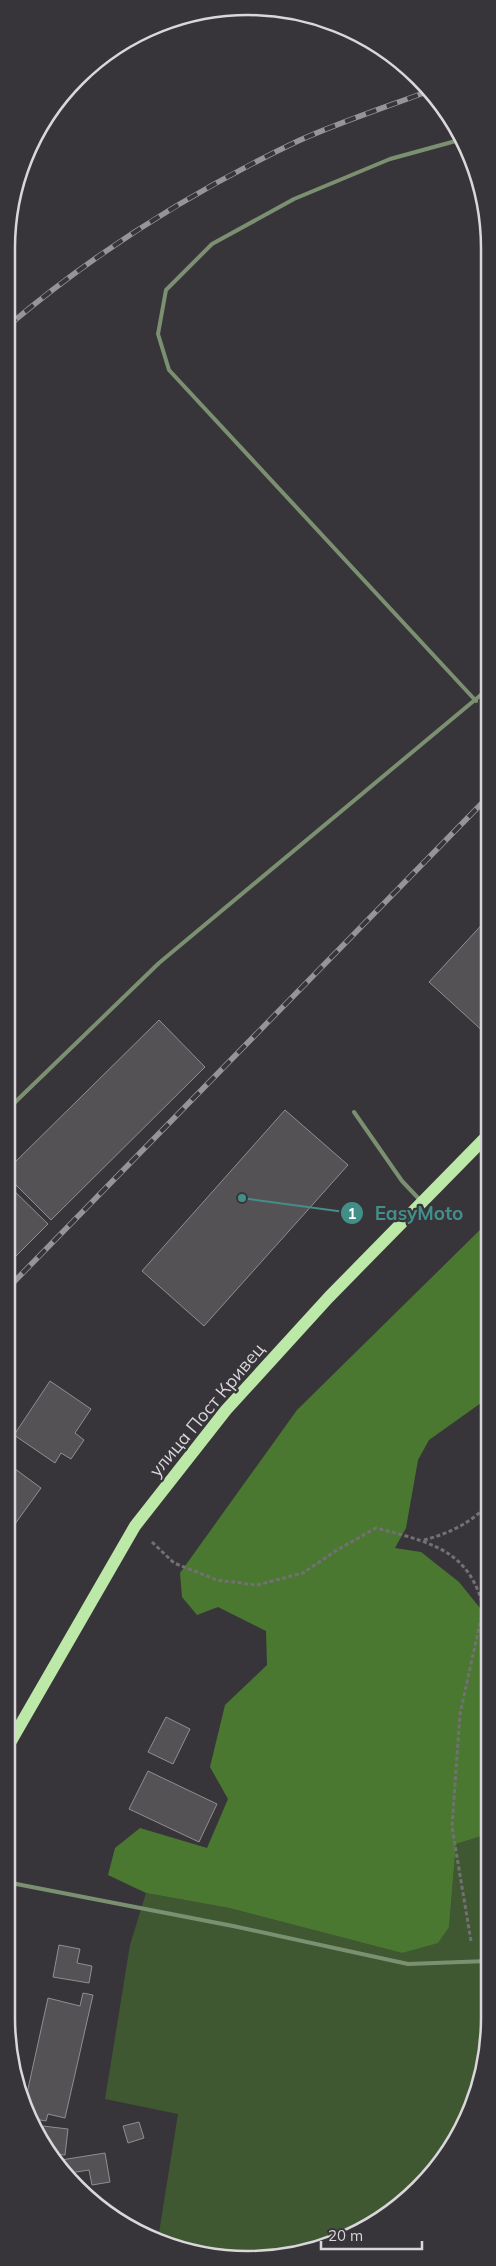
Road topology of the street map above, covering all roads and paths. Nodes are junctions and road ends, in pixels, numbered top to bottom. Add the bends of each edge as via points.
1 (455, 141) edge
2 (481, 696) edge
3 (476, 701) junction
4 (15, 1102) edge
5 (354, 1112) dead end
6 (481, 1142) edge
7 (422, 1202) junction
8 (481, 1512) edge
9 (135, 1526) junction
10 (424, 1540) junction
11 (481, 1598) edge
12 (481, 1618) edge
13 (15, 1734) edge
14 (15, 1884) edge
15 (471, 1943) dead end
16 (481, 1962) edge

1 - 3 lane via 390,159 303,195 212,244 166,290 158,334 169,370
2 - 3 lane
3 - 4 lane via 159,964
5 - 7 lane via 402,1181
6 - 7 main road, улица Пост Кривец
7 - 9 main road, улица Пост Кривец via 329,1297 226,1410
8 - 10 path via 447,1534
9 - 10 path via 174,1563 217,1580 257,1585 303,1573 376,1528
9 - 13 main road, улица Пост Кривец
10 - 11 path via 450,1553 467,1571
12 - 15 path via 460,1714 452,1827
14 - 16 lane via 408,1964

